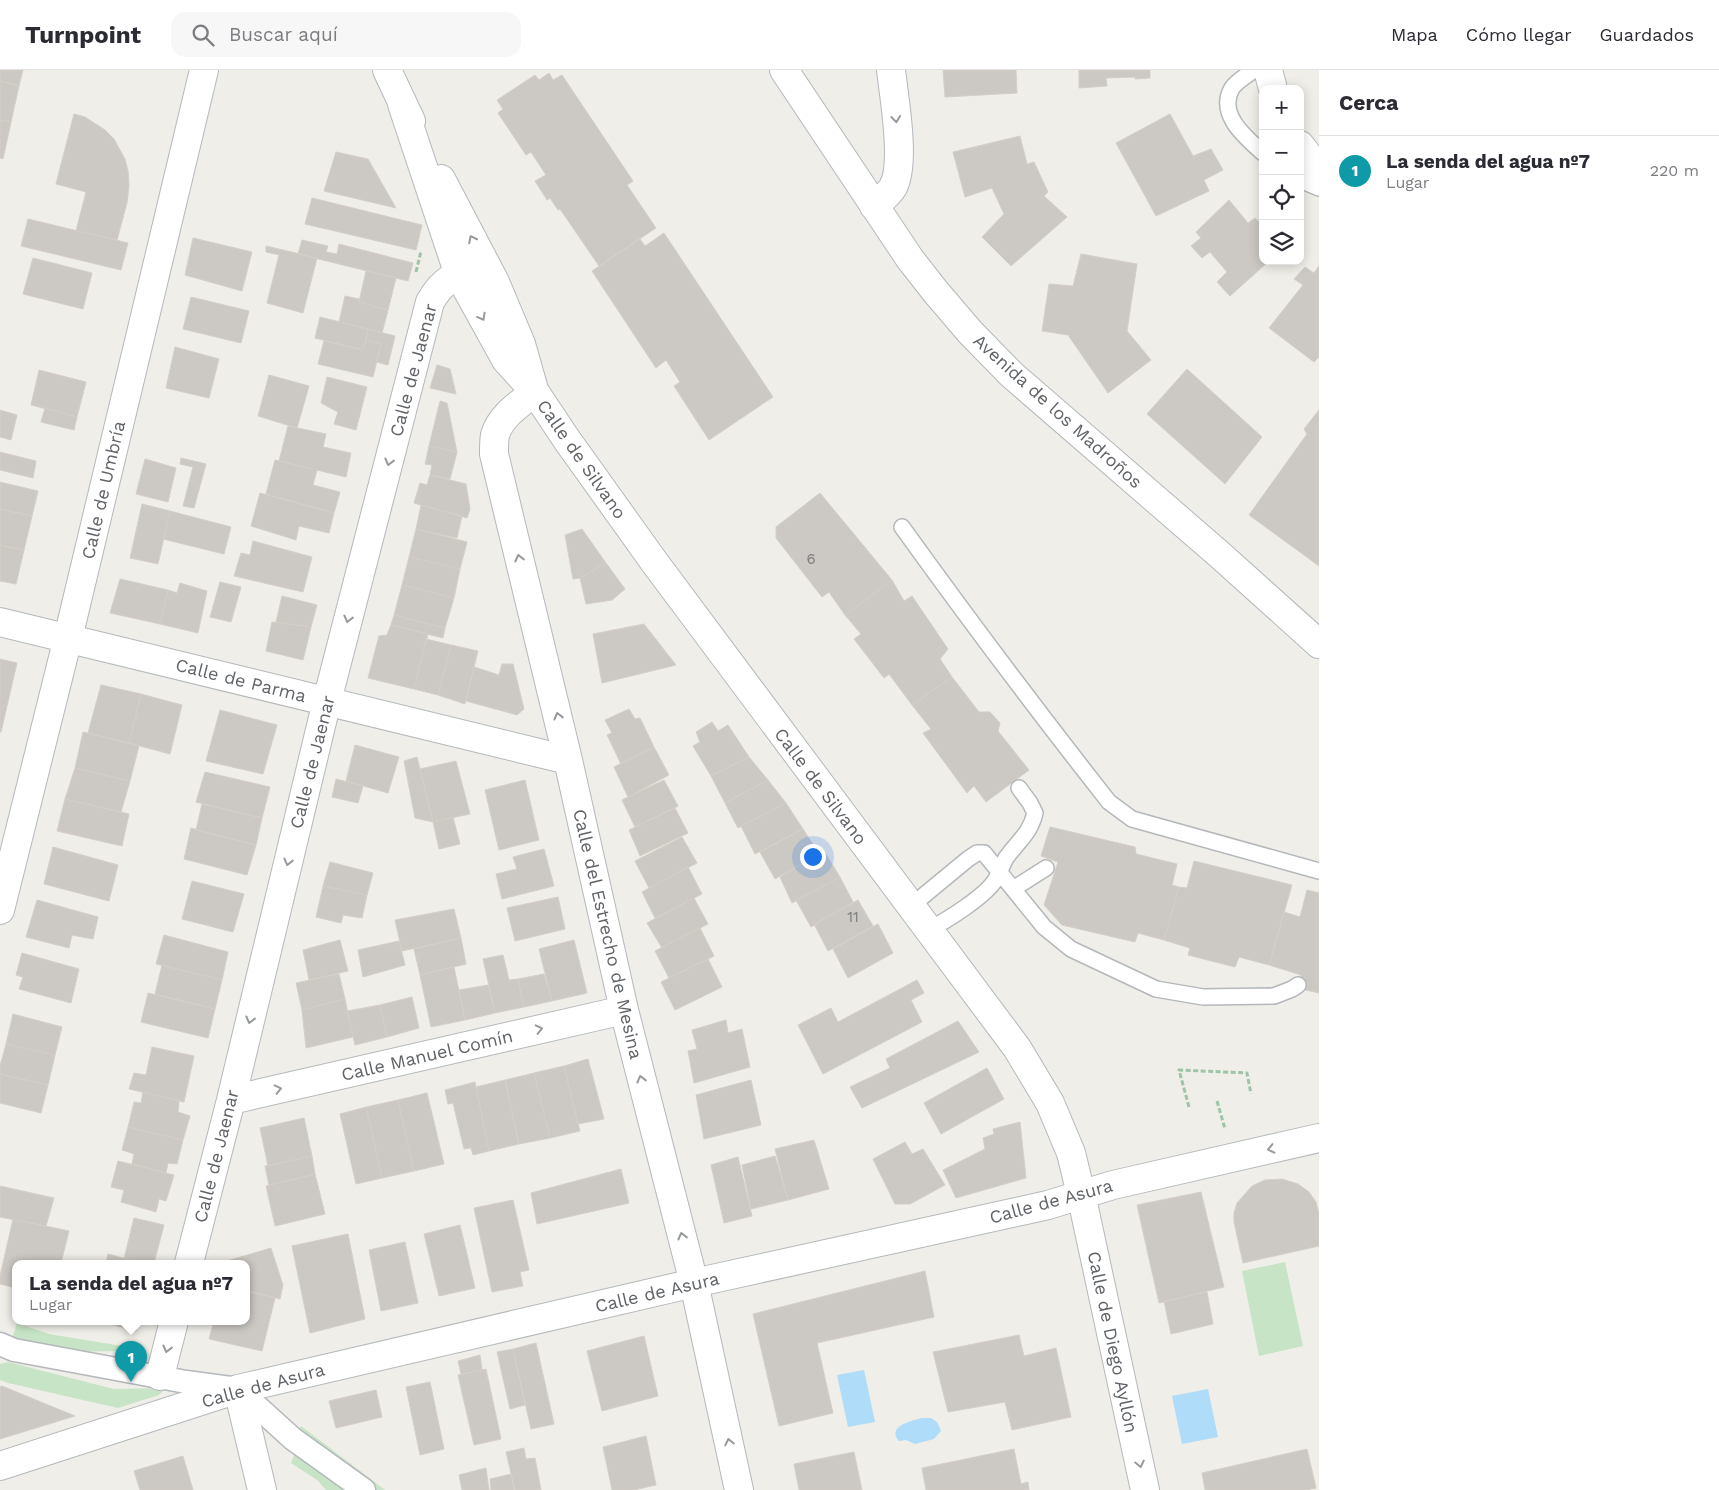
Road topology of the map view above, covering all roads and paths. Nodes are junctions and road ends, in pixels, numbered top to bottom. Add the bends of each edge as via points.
1 (204, 70) edge
2 (387, 70) edge
3 (784, 70) edge
4 (891, 70) edge
5 (1254, 70) edge
6 (1268, 70) edge
7 (1272, 85) edge
8 (402, 104) junction
9 (1259, 149) edge
10 (1304, 150) edge
11 (1319, 170) edge
12 (1304, 182) edge
13 (1319, 188) edge
14 (874, 206) junction
15 (422, 248) dead end
16 (459, 274) junction
17 (415, 276) dead end
18 (495, 282) junction
19 (535, 392) junction
20 (902, 527) dead end
21 (0, 622) edge
22 (68, 638) junction
23 (1319, 644) edge
24 (327, 701) junction
25 (568, 760) junction
26 (1019, 788) dead end
27 (1046, 868) dead end
28 (999, 870) junction
29 (1319, 871) edge
30 (1013, 889) junction
31 (911, 906) junction
32 (0, 910) edge
33 (928, 930) junction
34 (1298, 984) dead end
35 (624, 1010) junction
36 (1251, 1094) dead end
37 (231, 1100) junction
38 (1217, 1101) dead end
39 (1189, 1107) dead end
40 (1225, 1129) dead end
41 (1319, 1138) edge
42 (1081, 1194) junction
43 (190, 1260) edge
44 (694, 1283) junction
45 (173, 1325) edge
46 (5, 1350) edge
47 (160, 1376) junction
48 (238, 1389) junction
49 (0, 1466) edge
50 (262, 1490) edge
51 (364, 1490) edge
52 (739, 1490) edge
53 (1145, 1490) edge

1 - 22 street, Calle de Umbría
2 - 8 street, Calle de Silvano
3 - 14 street, Avenida de los Madroños
4 -> 14 street via 898,171 893,187
5 - 9 lane via 1232,87 1228,114
6 - 7 street
8 - 16 street, Calle de Silvano
18 -> 8 street, Calle de Silvano
10 - 11 street
12 - 13 lane
14 - 23 street, Avenida de los Madroños via 935,292 1011,374
15 - 17 path
16 - 18 street via 482,274
16 -> 19 street, Calle de Silvano via 506,360
16 -> 24 street, Calle de Jaenar via 446,281 430,302
18 - 19 street, Calle de Silvano via 522,344
25 -> 19 street, Calle del Estrecho de Mesina via 494,454 499,425
19 - 31 street, Calle de Silvano via 655,563
20 - 29 lane via 1044,719 1121,813 1172,832
21 - 22 street, Calle de Parma
22 - 24 street, Calle de Parma
22 - 32 street, Calle de Umbría
24 - 25 street, Calle de Parma
24 -> 37 street, Calle de Jaenar
25 - 35 street, Calle del Estrecho de Mesina
26 - 28 lane via 1035,813 1022,840
27 - 30 lane
28 - 30 lane
28 - 31 lane via 984,853 977,853
28 - 33 lane via 995,880 977,898
30 - 34 lane via 1044,927 1071,949 1156,989 1203,996 1274,996
31 - 33 street, Calle de Silvano
33 - 42 street, Calle de Silvano via 1016,1048 1050,1103 1071,1153
37 -> 35 street, Calle Manuel Comín
44 -> 35 street, Calle del Estrecho de Mesina
36 - 39 path via 1247,1073 1180,1070
37 - 43 street, Calle de Jaenar
38 - 40 path
41 -> 42 street, Calle de Asura
42 - 44 street, Calle de Asura via 1048,1205
42 -> 53 street, Calle de Diego Ayllón
44 - 48 street, Calle de Asura
52 -> 44 street, Calle del Estrecho de Mesina
45 -> 47 street
46 - 47 street
47 - 48 street
48 - 49 street, Calle de Asura
48 - 50 street
48 - 51 street via 293,1439

